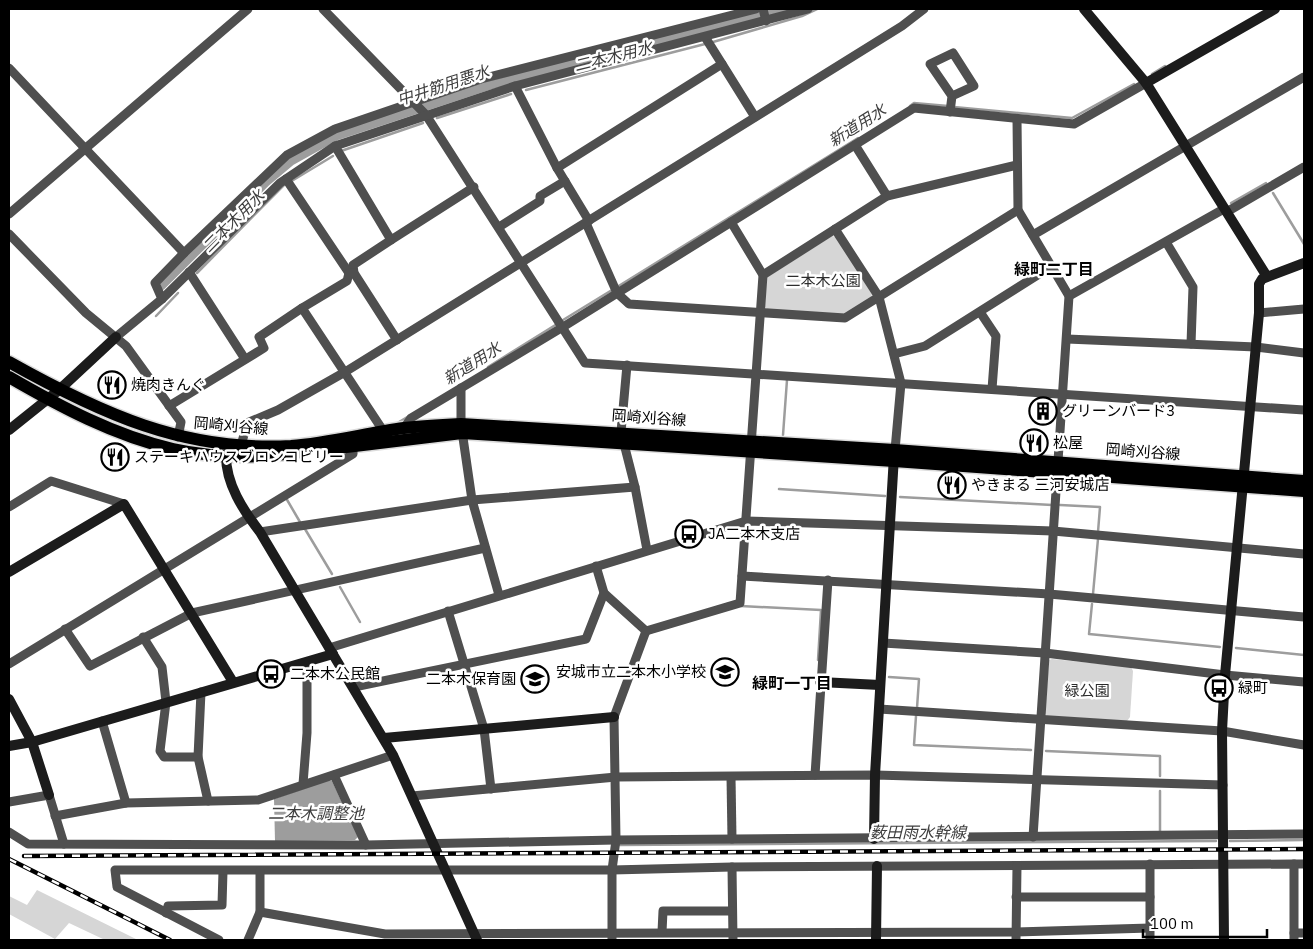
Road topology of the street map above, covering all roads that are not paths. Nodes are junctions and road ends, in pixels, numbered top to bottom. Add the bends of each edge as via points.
1 (248, 9) edge
2 (323, 9) edge
3 (756, 9) edge
4 (763, 9) edge
5 (808, 9) edge
6 (924, 9) edge
7 (1084, 9) edge
8 (1276, 9) edge
9 (766, 21) junction
10 (705, 37) junction
11 (722, 64) junction
12 (9, 68) edge
13 (1304, 77) edge
14 (1146, 83) junction
15 (515, 86) junction
16 (414, 102) junction
17 (951, 105) junction
18 (426, 115) junction
19 (755, 117) junction
20 (1017, 119) junction
21 (855, 145) junction
22 (335, 146) junction
23 (1186, 146) junction
24 (85, 149) junction
25 (1017, 165) junction
26 (1304, 167) edge
27 (557, 168) junction
28 (270, 170) junction
29 (283, 180) junction
30 (565, 181) junction
31 (474, 187) junction
32 (887, 196) junction
33 (1018, 210) junction
34 (1226, 210) junction
35 (9, 214) edge
36 (588, 222) junction
37 (730, 222) junction
38 (499, 227) junction
39 (836, 229) junction
40 (9, 234) edge
41 (1033, 235) junction
42 (390, 240) junction
43 (1166, 242) junction
44 (184, 253) junction
45 (521, 262) junction
46 (1304, 263) edge
47 (1052, 266) junction
48 (189, 272) junction
49 (351, 273) junction
50 (763, 275) junction
51 (1266, 276) junction
52 (617, 293) junction
53 (1069, 296) junction
54 (879, 297) junction
55 (162, 299) junction
56 (302, 308) junction
57 (1304, 309) edge
58 (980, 312) junction
59 (1259, 313) junction
60 (760, 314) junction
61 (563, 326) junction
62 (116, 337) junction
63 (1066, 339) junction
64 (397, 340) junction
65 (1191, 344) junction
66 (1256, 347) junction
67 (1304, 353) edge
68 (894, 354) junction
69 (245, 360) junction
70 (9, 362) edge
71 (627, 365) junction
72 (345, 372) junction
73 (755, 374) junction
74 (9, 377) edge
75 (901, 383) junction
76 (461, 388) junction
77 (992, 389) junction
78 (59, 390) junction
79 (1064, 393) junction
80 (48, 399) junction
81 (169, 406) junction
82 (1250, 406) junction
83 (1304, 410) edge
84 (404, 428) junction
85 (461, 428) junction
86 (9, 430) edge
87 (384, 432) junction
88 (178, 437) junction
89 (623, 437) junction
90 (241, 446) junction
91 (353, 446) junction
92 (751, 446) junction
93 (894, 455) junction
94 (226, 456) junction
95 (1059, 467) junction
96 (1244, 480) junction
97 (1304, 481) edge
98 (635, 487) junction
99 (1304, 491) edge
100 (472, 500) junction
101 (124, 504) junction
102 (9, 507) edge
103 (248, 518) junction
104 (746, 521) junction
105 (891, 526) junction
106 (1053, 531) junction
107 (260, 532) junction
108 (485, 548) junction
109 (1238, 549) junction
110 (647, 550) junction
111 (1304, 554) edge
112 (596, 566) junction
113 (165, 569) junction
114 (9, 572) edge
115 (742, 576) junction
116 (828, 580) junction
117 (886, 584) junction
118 (294, 590) junction
119 (604, 593) junction
120 (1049, 594) junction
121 (500, 596) junction
122 (1231, 610) junction
123 (448, 611) junction
124 (192, 613) junction
125 (1304, 617) edge
126 (65, 630) junction
127 (646, 631) junction
128 (143, 637) junction
129 (883, 643) junction
130 (331, 651) junction
131 (1045, 653) junction
132 (307, 662) junction
133 (9, 664) edge
134 (465, 665) junction
135 (1225, 675) junction
136 (233, 682) junction
137 (820, 682) junction
138 (1304, 682) edge
139 (880, 685) junction
140 (354, 688) junction
141 (201, 692) junction
142 (9, 699) edge
143 (166, 702) junction
144 (879, 710) junction
145 (614, 717) junction
146 (1040, 719) junction
147 (102, 721) junction
148 (484, 729) junction
149 (1222, 731) junction
150 (384, 738) junction
151 (32, 742) junction
152 (1304, 745) edge
153 (9, 746) edge
154 (393, 755) junction
155 (198, 757) junction
156 (334, 775) junction
157 (815, 775) junction
158 (875, 775) junction
159 (616, 777) junction
160 (731, 777) junction
161 (1036, 780) junction
162 (303, 784) junction
163 (1223, 785) junction
164 (491, 788) junction
165 (50, 794) junction
166 (412, 796) junction
167 (208, 801) junction
168 (9, 802) edge
169 (126, 803) junction
170 (55, 816) junction
171 (9, 832) edge
172 (1304, 834) edge
173 (1223, 836) junction
174 (1032, 837) junction
175 (732, 839) junction
176 (874, 839) junction
177 (616, 840) junction
178 (433, 843) junction
179 (64, 844) junction
180 (366, 845) junction
181 (1150, 864) junction
182 (1224, 864) junction
183 (1294, 864) junction
184 (1304, 864) edge
185 (877, 866) junction
186 (1017, 866) junction
187 (732, 867) junction
188 (444, 869) junction
189 (612, 870) junction
190 (223, 871) junction
191 (260, 871) junction
192 (1016, 897) junction
193 (1150, 897) junction
194 (732, 911) junction
195 (260, 912) junction
196 (166, 913) junction
197 (1150, 928) junction
198 (662, 932) junction
199 (1304, 933) edge
200 (876, 935) edge
201 (612, 936) edge
202 (692, 936) edge
203 (733, 936) edge
204 (1016, 936) edge
205 (384, 937) edge
206 (412, 937) edge
207 (475, 937) edge
208 (1294, 937) edge
209 (219, 940) edge
210 (248, 940) edge
211 (1150, 940) edge
212 (1224, 940) edge

1 - 24 street
2 - 16 street
3 - 16 street via 481,79
4 - 9 street
5 - 9 street
6 - 19 street
7 - 14 street
8 - 14 street
9 - 10 street
10 - 11 street
10 - 15 street
11 - 19 street
11 - 27 street
12 - 24 street
13 - 23 street
14 - 20 street via 1074,124
14 - 23 street
15 - 18 street
15 - 27 street
16 - 18 street
16 - 28 street via 335,129 287,155
17 - 17 street via 974,86 953,53 930,64
17 - 20 street
17 - 21 street via 914,108
18 - 22 street
18 - 31 street
19 - 36 street
20 - 25 street
21 - 32 street
21 - 37 street
22 - 29 street
22 - 42 street
23 - 34 street
23 - 41 street
24 - 35 street
24 - 44 street
25 - 32 street
25 - 33 street
26 - 34 street
27 - 30 street
28 - 29 street
28 - 44 street
29 - 48 street
29 - 49 street
30 - 36 street
30 - 38 street
31 - 38 street
31 - 42 street
32 - 39 street
33 - 41 street
33 - 54 street
34 - 43 street
34 - 51 street
36 - 45 street
36 - 52 street
37 - 50 street
37 - 52 street
38 - 45 street
39 - 50 street
39 - 54 street
40 - 62 street via 86,313
41 - 47 street
42 - 49 street via 353,265
43 - 53 street
43 - 65 street via 1193,286
44 - 55 street via 155,283
45 - 61 street
45 - 64 street
46 - 51 street
47 - 53 street
47 - 58 street
48 - 55 street
48 - 69 street
49 - 56 street via 347,281
49 - 64 street
50 - 60 street
51 - 59 street via 1259,284
52 - 60 street via 629,304
52 - 61 street
53 - 63 street
54 - 60 street via 845,318
54 - 68 street
55 - 62 street
56 - 69 street via 259,337 264,348
56 - 72 street
57 - 59 street
58 - 68 street via 925,346
58 - 77 street via 996,336
59 - 66 street
60 - 73 street
61 - 71 street via 585,362
61 - 76 street
62 - 78 street
62 - 81 street
63 - 65 street
63 - 79 street
64 - 72 street
65 - 66 street
66 - 67 street
66 - 82 street
68 - 75 street
69 - 81 street
70 - 78 main road, 岡崎刈谷線
71 - 73 street
71 - 89 street
72 - 87 street
72 - 90 street via 278,410 247,423
73 - 75 street
73 - 92 street
74 - 80 main road, 岡崎刈谷線
75 - 77 street
75 - 93 street
76 - 84 street via 411,418
76 - 85 street
77 - 79 street
78 - 80 street
78 - 88 main road, 岡崎刈谷線 via 130,422
79 - 82 street
79 - 95 street
80 - 86 street
80 - 94 main road, 岡崎刈谷線 via 133,437 173,449
81 - 88 street via 181,422
82 - 83 street
82 - 96 street
84 - 85 main road, 岡崎刈谷線
84 - 87 main road, 岡崎刈谷線
85 - 89 main road, 岡崎刈谷線
85 - 91 main road, 岡崎刈谷線
85 - 100 street
87 - 90 main road, 岡崎刈谷線 via 292,446
88 - 90 main road, 岡崎刈谷線
89 - 92 main road, 岡崎刈谷線
89 - 98 street
91 - 94 main road, 岡崎刈谷線 via 283,455
91 - 103 street via 353,454
92 - 93 main road, 岡崎刈谷線
92 - 104 street
93 - 95 main road, 岡崎刈谷線
93 - 105 street
94 - 103 street via 226,473
95 - 96 main road, 岡崎刈谷線
95 - 106 street
96 - 97 main road, 岡崎刈谷線
96 - 99 main road, 岡崎刈谷線
96 - 109 street
98 - 100 street
98 - 110 street
100 - 107 street
100 - 108 street
101 - 102 street via 51,481
101 - 113 street
101 - 114 street
103 - 107 street
103 - 113 street
104 - 105 street
104 - 110 street
104 - 115 street
105 - 106 street
105 - 117 street
106 - 109 street
106 - 120 street
107 - 118 street
108 - 118 street
108 - 121 street
109 - 111 street
109 - 122 street
110 - 112 street
112 - 119 street
112 - 121 street
113 - 124 street
113 - 126 street
115 - 116 street
115 - 127 street via 740,603
116 - 117 street
116 - 137 street
117 - 120 street
117 - 129 street
118 - 124 street
118 - 130 street
119 - 127 street
119 - 134 street via 586,639
120 - 122 street
120 - 131 street
121 - 123 street
122 - 125 street
122 - 135 street
123 - 130 street
123 - 134 street
124 - 128 street
124 - 136 street
126 - 128 street via 90,666
126 - 133 street
127 - 145 street
128 - 143 street via 162,667
129 - 131 street
129 - 139 street
130 - 132 street
130 - 140 street
131 - 135 street
131 - 146 street
132 - 136 street
132 - 162 street
134 - 140 street
134 - 148 street
135 - 138 street
135 - 149 street
136 - 141 street
137 - 139 street
137 - 157 street
139 - 144 street
140 - 150 street
141 - 143 street
141 - 155 street
142 - 151 street
143 - 147 street
143 - 155 street via 160,752 164,757
144 - 146 street
144 - 158 street
145 - 148 street
145 - 159 street
146 - 149 street
146 - 161 street
147 - 151 street
147 - 169 street
148 - 150 street
148 - 164 street
149 - 152 street
149 - 163 street
150 - 154 street
151 - 153 street
151 - 165 street
154 - 156 street
154 - 166 street
155 - 167 street
156 - 162 street
156 - 180 street
157 - 158 street
157 - 160 street
158 - 161 street
158 - 176 street
159 - 160 street
159 - 164 street
159 - 177 street
160 - 175 street
161 - 163 street
161 - 174 street
162 - 167 street via 258,800
163 - 173 street
164 - 166 street
165 - 168 street
165 - 170 street
166 - 178 street
167 - 169 street
169 - 170 street
170 - 179 street
171 - 179 street via 28,844
172 - 173 street
173 - 174 street
173 - 182 street
174 - 176 street
175 - 176 street
175 - 177 street
177 - 178 street
177 - 189 street
178 - 180 street
178 - 188 street
179 - 180 street
181 - 182 street
181 - 186 street
181 - 193 street
182 - 183 street
182 - 212 street
183 - 184 street
183 - 208 street
185 - 186 street
185 - 187 street
185 - 200 street
186 - 192 street
187 - 189 street
187 - 194 street
188 - 189 street
188 - 191 street
188 - 207 street
189 - 201 street
190 - 191 street
190 - 196 street via 222,905 168,906
190 - 196 street via 115,870 117,887
191 - 195 street
192 - 193 street
192 - 204 street
193 - 197 street
194 - 198 street via 663,911
194 - 203 street
195 - 205 street
195 - 210 street
196 - 209 street
197 - 204 street
197 - 211 street
198 - 201 street
198 - 202 street
199 - 208 street
200 - 203 street
200 - 204 street
201 - 207 street
202 - 203 street
205 - 206 street
206 - 207 street

